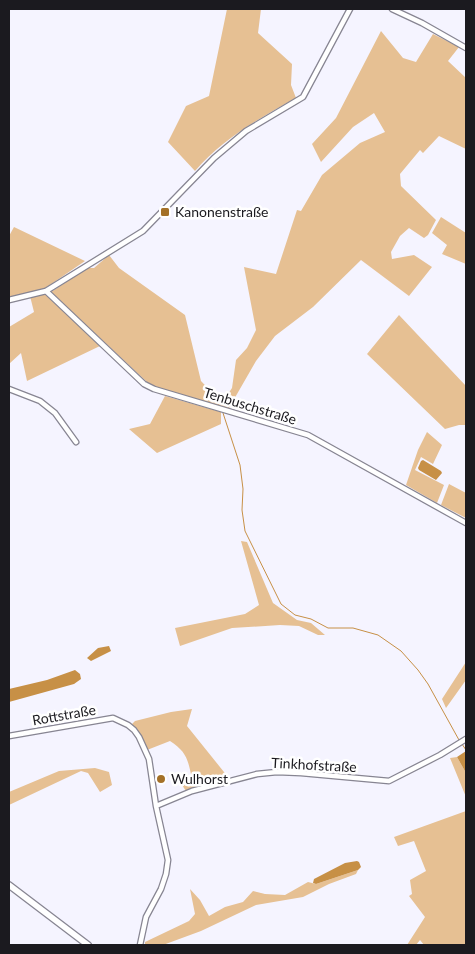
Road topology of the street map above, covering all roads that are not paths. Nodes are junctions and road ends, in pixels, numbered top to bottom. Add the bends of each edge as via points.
1 (350, 9) edge
2 (392, 9) edge
3 (466, 48) edge
4 (46, 290) junction
5 (9, 300) edge
6 (9, 389) edge
7 (76, 442) dead end
8 (466, 522) edge
9 (9, 736) edge
10 (466, 739) edge
11 (156, 806) junction
12 (9, 886) edge
13 (88, 945) edge
14 (140, 945) edge

1 - 4 street via 303,96 246,131 214,158 143,231
2 - 3 street
4 - 5 street
4 - 8 street, Tenbuschstraße via 144,384 308,436
6 - 7 street via 40,401 55,413
9 - 11 street, Rottstraße via 113,718 128,725 139,737 149,760
10 - 11 street, Tinkhofstraße via 389,781 301,773 257,774 192,791
11 - 14 street, Rottstraße via 168,860 166,874 146,918
12 - 13 main road

